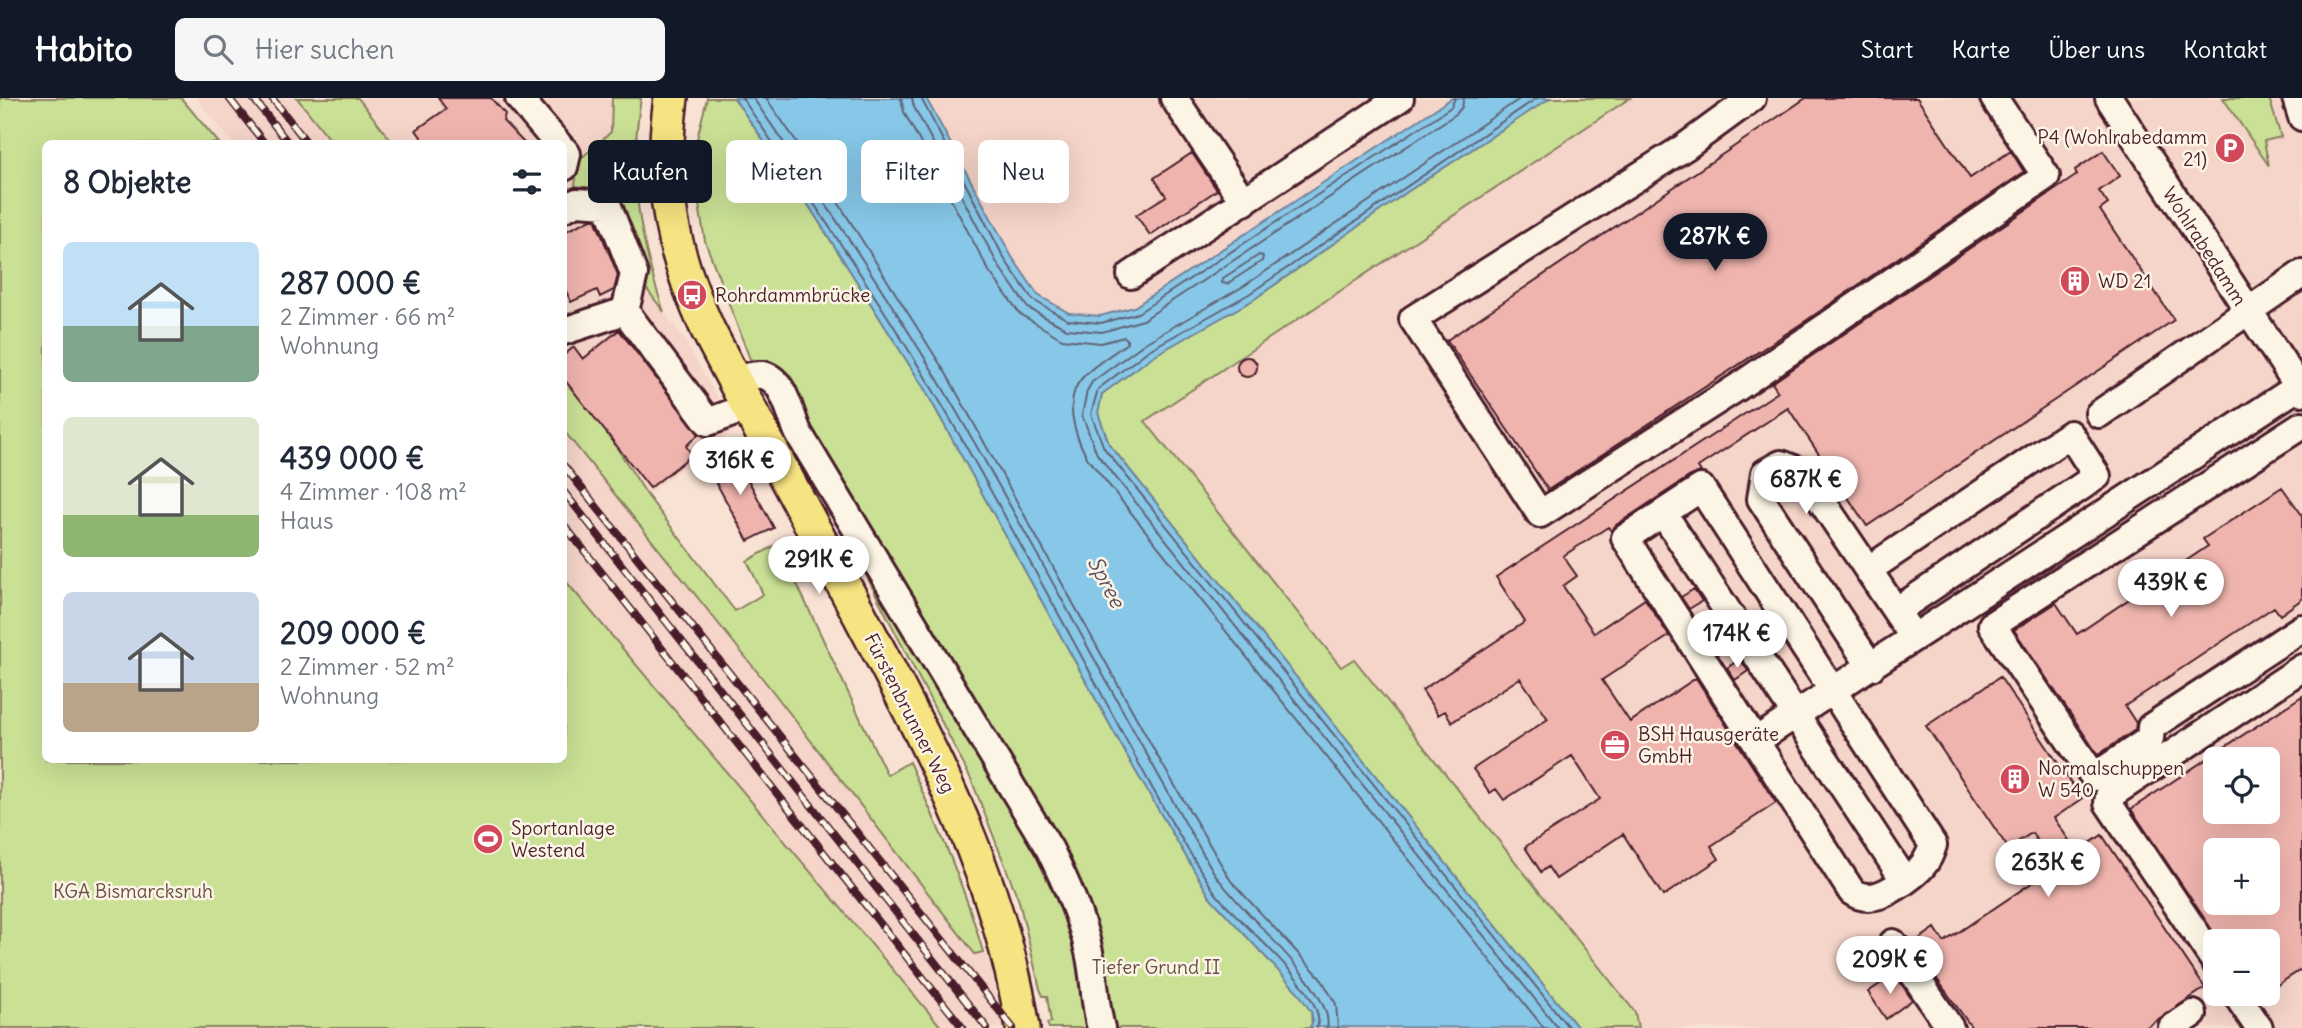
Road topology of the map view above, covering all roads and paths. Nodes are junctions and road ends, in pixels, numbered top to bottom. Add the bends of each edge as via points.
1 (519, 98) edge
2 (671, 98) edge
3 (1174, 98) edge
4 (1400, 98) edge
5 (1752, 98) edge
6 (1994, 98) edge
7 (2109, 98) edge
8 (2296, 98) edge
9 (2302, 117) edge
10 (555, 140) edge
11 (1244, 202) junction
12 (567, 207) edge
13 (2302, 274) edge
14 (1131, 275) dead end
15 (625, 311) junction
16 (2248, 311) junction
17 (567, 330) edge
18 (2300, 390) edge
19 (741, 394) junction
20 (2099, 414) dead end
21 (2302, 425) edge
22 (1663, 513) junction
23 (1868, 570) junction
24 (1896, 611) junction
25 (2302, 628) edge
26 (1915, 639) junction
27 (1871, 667) junction
28 (2302, 668) edge
29 (1834, 691) junction
30 (1796, 716) junction
31 (1757, 740) junction
32 (1905, 881) junction
33 (1893, 943) dead end
34 (2203, 944) edge
35 (2244, 1006) edge
36 (1023, 1028) edge
37 (1101, 1028) edge
38 (1950, 1028) edge
39 (2259, 1028) edge

1 - 10 street
2 - 19 main road, Fürstenbrunner Weg via 666,192 675,245 692,296
3 - 11 street
4 - 11 street
5 - 6 street via 1685,147 1413,320 1540,514 1749,379 2046,176
7 - 16 street, Wohlrabedamm
8 - 9 street
11 - 14 street
12 - 15 street via 577,202 607,204 634,274
13 - 16 street
15 - 17 street
15 - 19 street via 708,422
16 - 18 street, Wohlrabedamm
16 - 20 street
18 - 26 street
19 - 36 main road, Fürstenbrunner Weg via 952,795 989,888
19 - 37 street via 759,374 782,390 799,434 1049,850 1081,919
21 - 25 street via 1992,625 2094,777 2150,739 2151,727
22 - 29 street via 1702,488
22 - 30 street
22 - 31 street via 1625,538
23 - 24 street
23 - 24 street via 2070,434 2097,475
23 - 27 street via 1802,472 1781,464 1765,473 1761,499
24 - 26 street
26 - 27 street
27 - 29 street
28 - 34 street via 2109,796 2108,803
29 - 30 street
29 - 32 street via 1934,845 1921,870
30 - 31 street
30 - 32 street
31 - 32 street via 1852,892 1860,897 1885,895
33 - 38 street
35 - 39 street

